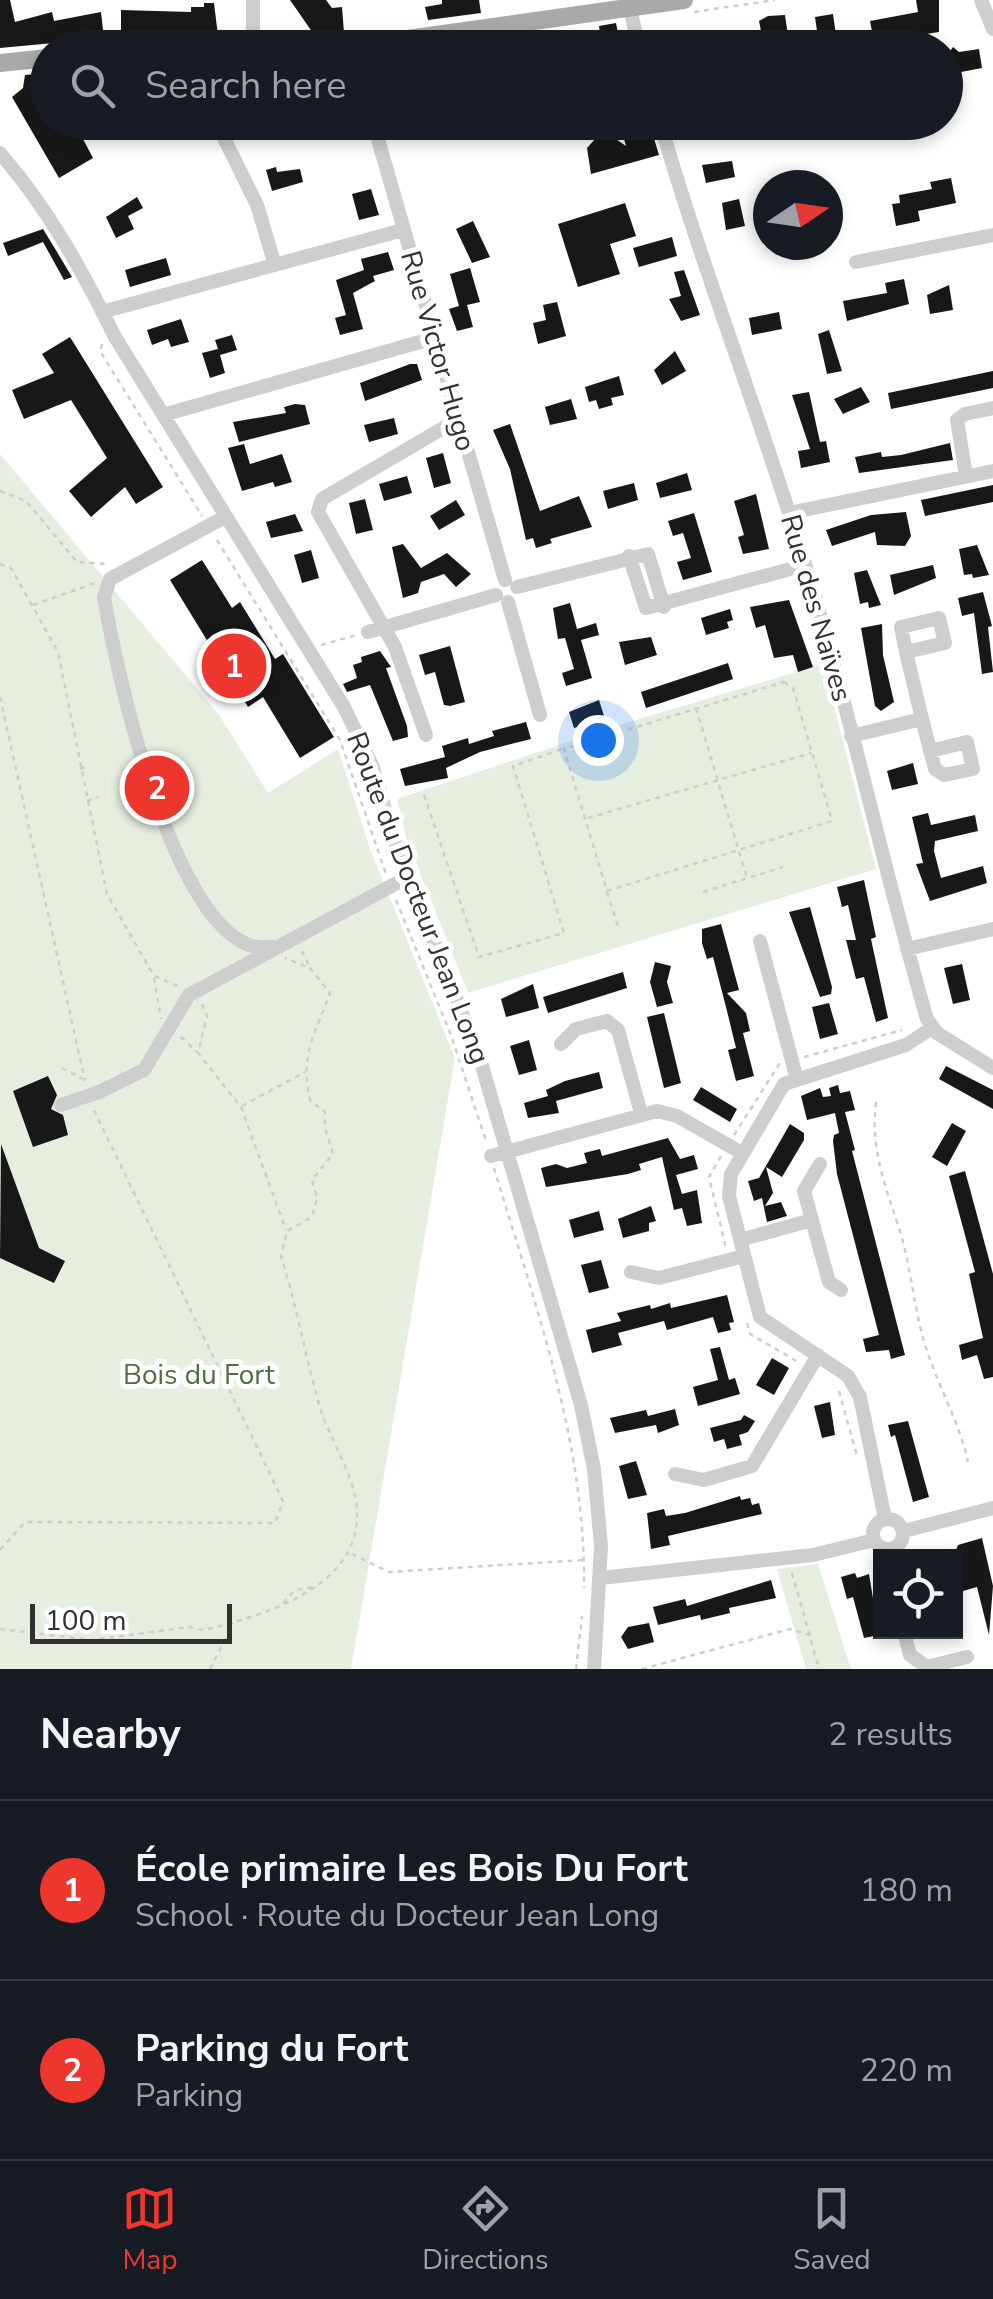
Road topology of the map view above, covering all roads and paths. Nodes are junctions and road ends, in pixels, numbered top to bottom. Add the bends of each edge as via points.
1 (253, 0) edge
2 (775, 0) edge
3 (981, 0) edge
4 (686, 7) edge
5 (630, 8) junction
6 (993, 29) edge
7 (252, 30) edge
8 (473, 30) edge
9 (636, 30) edge
10 (30, 60) edge
11 (0, 63) edge
12 (225, 140) edge
13 (378, 140) edge
14 (665, 140) edge
15 (3, 161) edge
16 (403, 230) junction
17 (993, 236) edge
18 (856, 262) dead end
19 (275, 265) junction
20 (102, 312) junction
21 (114, 338) junction
22 (434, 338) junction
23 (993, 408) edge
24 (163, 415) junction
25 (457, 420) junction
26 (993, 470) edge
27 (966, 476) junction
28 (0, 491) edge
29 (789, 512) junction
30 (226, 517) junction
31 (209, 527) junction
32 (0, 564) edge
33 (806, 565) junction
34 (124, 570) junction
35 (511, 583) junction
36 (105, 586) junction
37 (502, 598) junction
38 (32, 606) junction
39 (375, 630) junction
40 (308, 651) junction
41 (906, 652) dead end
42 (0, 697) edge
43 (696, 707) junction
44 (540, 715) dead end
45 (922, 720) junction
46 (426, 736) dead end
47 (852, 736) junction
48 (564, 749) junction
49 (930, 751) dead end
50 (812, 752) junction
51 (88, 766) dead end
52 (78, 769) junction
53 (718, 780) junction
54 (424, 795) dead end
55 (98, 797) dead end
56 (86, 802) junction
57 (585, 819) junction
58 (103, 832) dead end
59 (94, 835) junction
60 (739, 850) junction
61 (783, 867) dead end
62 (408, 877) junction
63 (748, 878) junction
64 (390, 886) junction
65 (607, 890) junction
66 (703, 892) dead end
67 (618, 926) dead end
68 (993, 929) edge
69 (295, 934) junction
70 (760, 941) dead end
71 (272, 947) junction
72 (906, 949) junction
73 (310, 968) junction
74 (154, 976) junction
75 (188, 995) junction
76 (162, 1021) dead end
77 (932, 1028) junction
78 (902, 1030) dead end
79 (182, 1037) dead end
80 (561, 1044) dead end
81 (198, 1053) junction
82 (799, 1058) dead end
83 (786, 1062) dead end
84 (62, 1068) dead end
85 (993, 1068) edge
86 (305, 1072) junction
87 (796, 1076) junction
88 (84, 1080) junction
89 (876, 1102) dead end
90 (61, 1106) dead end
91 (241, 1107) junction
92 (641, 1113) junction
93 (731, 1140) dead end
94 (507, 1151) junction
95 (742, 1154) junction
96 (491, 1156) junction
97 (820, 1164) dead end
98 (812, 1220) junction
99 (287, 1231) junction
100 (740, 1240) junction
101 (744, 1256) junction
102 (632, 1272) dead end
103 (841, 1290) dead end
104 (818, 1355) junction
105 (968, 1462) dead end
106 (674, 1474) dead end
107 (993, 1508) edge
108 (885, 1519) junction
109 (904, 1531) junction
110 (874, 1540) junction
111 (884, 1549) edge
112 (893, 1549) edge
113 (0, 1550) edge
114 (350, 1554) junction
115 (790, 1557) junction
116 (584, 1560) junction
117 (602, 1578) junction
118 (314, 1587) junction
119 (584, 1598) dead end
120 (283, 1604) junction
121 (582, 1618) dead end
122 (233, 1623) junction
123 (0, 1629) edge
124 (812, 1636) junction
125 (906, 1639) edge
126 (967, 1656) dead end
127 (210, 1669) edge
128 (576, 1669) edge
129 (594, 1669) edge
130 (642, 1669) edge
131 (819, 1669) edge

1 - 7 street
2 - 4 path
3 - 6 street
4 - 5 main road
5 - 8 main road
5 - 9 street
10 - 11 main road
12 - 19 street via 257,204
13 - 16 street, Rue Victor Hugo
14 - 29 street, Rue des Naïves
15 - 20 street, Route du Docteur Jean Long via 51,217
16 - 19 street
16 - 22 street, Rue Victor Hugo
17 - 18 street
19 - 20 street
20 - 21 street, Route du Docteur Jean Long
21 - 24 street, Route du Docteur Jean Long
21 - 31 path via 100,351
22 - 24 street
22 - 25 street, Rue Victor Hugo
23 - 27 street via 957,420
24 - 30 street, Route du Docteur Jean Long
25 - 35 street, Rue Victor Hugo
25 - 39 street via 322,499 324,527
26 - 27 street
27 - 29 street
28 - 34 path via 26,501 77,562
29 - 33 street, Rue des Naïves
30 - 31 street
30 - 40 street, Route du Docteur Jean Long
31 - 34 street
31 - 64 path via 340,740
32 - 38 path via 11,568
33 - 35 street via 664,606 648,554
33 - 47 street, Rue des Naïves
34 - 36 street
35 - 37 street via 496,587
36 - 38 path via 92,582
36 - 71 street via 135,740 188,881 228,932 250,946
37 - 39 street
37 - 44 street
38 - 52 path via 58,652
39 - 40 path
39 - 46 street via 408,676
40 - 62 street, Route du Docteur Jean Long via 366,751
41 - 45 street
42 - 88 path
43 - 48 path
43 - 50 path via 784,682 793,688
43 - 53 path
45 - 47 street
45 - 49 street
47 - 72 street, Rue des Naïves
48 - 54 path via 513,766 564,934 478,957
48 - 57 path
50 - 53 path
50 - 60 path via 832,821
51 - 52 path
52 - 56 path
53 - 57 path
53 - 60 path
55 - 56 path
56 - 59 path
57 - 65 path
58 - 59 path
59 - 74 path via 107,894
60 - 63 path
60 - 65 path
61 - 63 path
62 - 64 street
62 - 94 street, Route du Docteur Jean Long via 480,1060
63 - 66 path
64 - 69 street
64 - 96 path
65 - 67 path
68 - 72 street
69 - 71 street
69 - 73 path
70 - 87 street
71 - 73 path
71 - 75 street
72 - 77 street, Rue des Naïves
73 - 86 path via 330,993 312,1026
74 - 75 path
74 - 76 path
75 - 81 path via 206,1007
75 - 90 street, bridge via 144,1070
77 - 85 street
77 - 87 street via 906,1045
78 - 82 path
79 - 81 path
80 - 92 street via 576,1028 607,1022 618,1030
81 - 91 path
83 - 93 path via 776,1064
84 - 88 path
86 - 91 path
86 - 99 path via 310,1100 326,1112 333,1154 312,1180 312,1217
87 - 95 street via 784,1084
88 - 113 path via 122,1172 283,1500 274,1523 25,1522
89 - 105 path via 881,1183 900,1229 931,1365
91 - 99 path
92 - 94 street
92 - 95 street via 676,1116
94 - 96 street
94 - 117 street, Route du Docteur Jean Long via 584,1416
95 - 100 street via 729,1196
96 - 116 path via 569,1428
97 - 98 street via 804,1191
98 - 100 street
98 - 103 street via 829,1282
99 - 114 path via 287,1282 322,1411 354,1492
100 - 101 street
101 - 102 street via 659,1278
101 - 104 street via 760,1317
104 - 106 street via 752,1466 704,1480
104 - 108 street via 848,1376 860,1397
107 - 109 street
108 - 109 street via 896,1520
108 - 110 street via 874,1528
109 - 112 street
110 - 111 street
110 - 115 street
114 - 116 path via 389,1572
114 - 118 path
115 - 117 street
115 - 124 path
116 - 119 path
117 - 129 street, Route du Docteur Jean Long
118 - 120 path
118 - 120 path via 295,1590
120 - 122 path
121 - 128 path
122 - 123 path via 92,1640
122 - 127 path
124 - 130 path via 790,1629
124 - 131 path
125 - 126 street via 910,1655 927,1667

